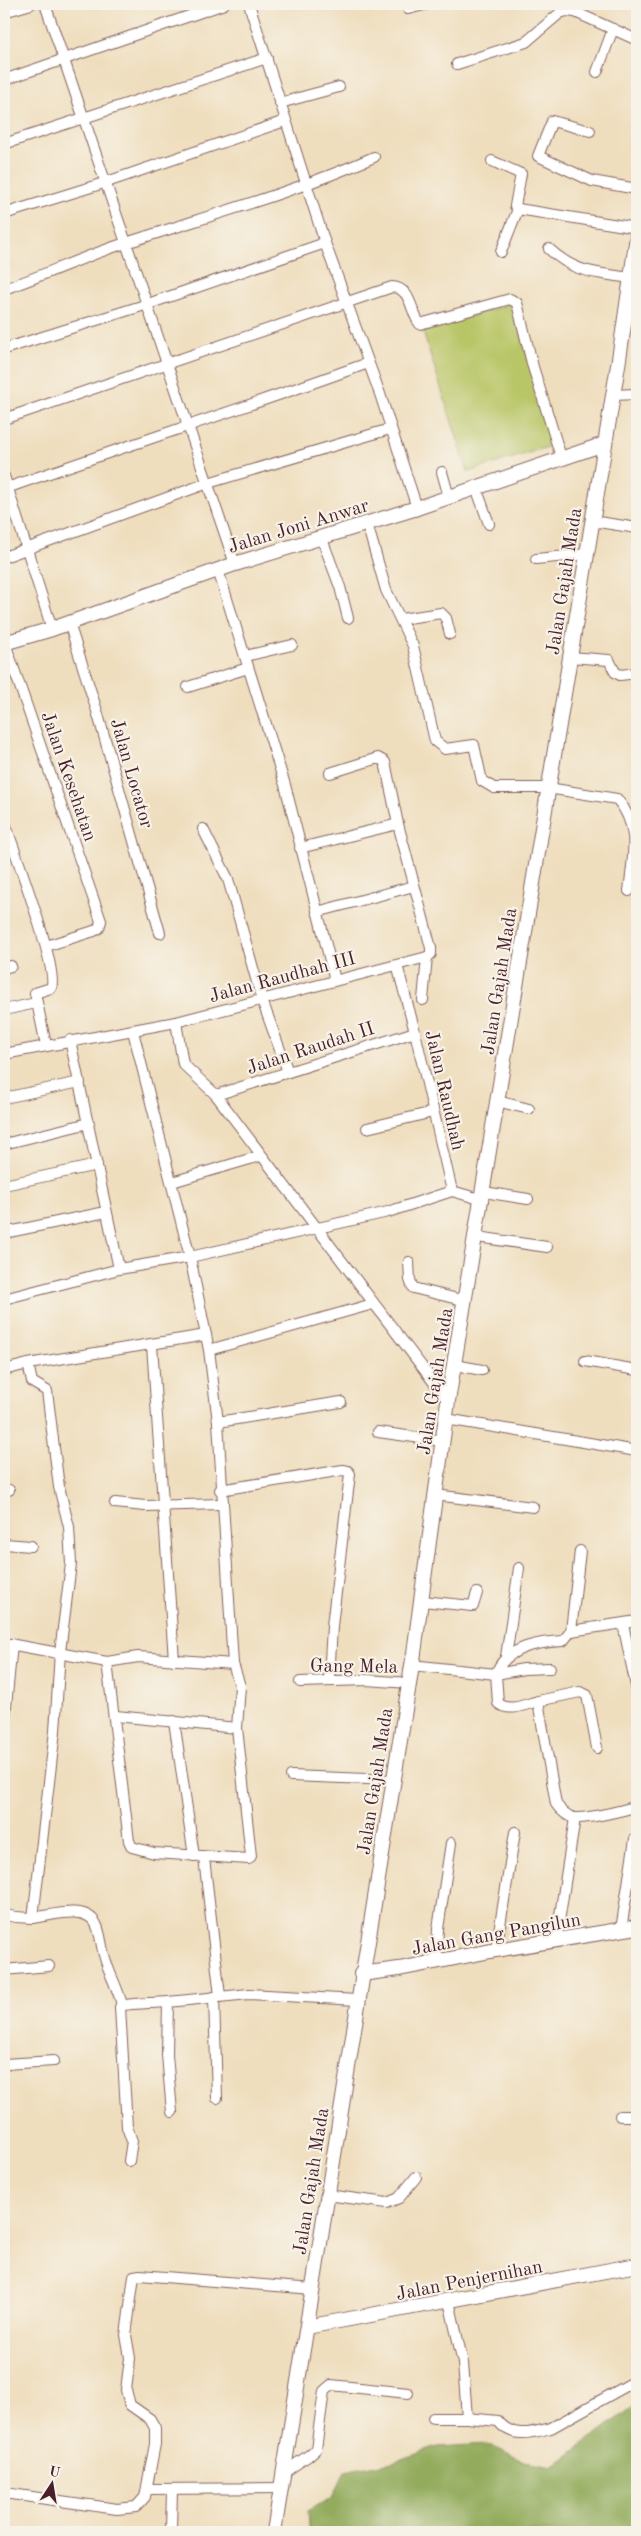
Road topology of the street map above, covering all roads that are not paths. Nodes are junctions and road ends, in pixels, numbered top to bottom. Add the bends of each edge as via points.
1 (31, 4) edge
2 (45, 4) edge
3 (224, 4) edge
4 (249, 4) edge
5 (428, 4) edge
6 (576, 8) edge
7 (408, 9) dead end
8 (4, 12) edge
9 (613, 29) junction
10 (637, 40) edge
11 (65, 58) junction
12 (267, 58) junction
13 (457, 64) dead end
14 (598, 72) dead end
15 (4, 80) edge
16 (339, 87) dead end
17 (280, 103) junction
18 (85, 119) junction
19 (285, 121) junction
20 (590, 131) dead end
21 (4, 144) edge
22 (374, 157) dead end
23 (492, 161) dead end
24 (104, 183) junction
25 (307, 184) junction
26 (637, 189) edge
27 (518, 209) junction
28 (4, 214) edge
29 (637, 237) edge
30 (126, 242) junction
31 (325, 243) junction
32 (549, 249) dead end
33 (501, 252) dead end
34 (630, 278) junction
35 (4, 289) edge
36 (347, 302) junction
37 (148, 304) junction
38 (4, 349) edge
39 (168, 362) junction
40 (368, 363) junction
41 (637, 394) edge
42 (613, 395) junction
43 (4, 419) edge
44 (187, 425) junction
45 (390, 429) junction
46 (604, 444) junction
47 (561, 457) junction
48 (442, 472) dead end
49 (4, 476) edge
50 (208, 483) junction
51 (476, 487) junction
52 (6, 488) edge
53 (449, 497) junction
54 (417, 508) junction
55 (592, 521) junction
56 (367, 524) junction
57 (490, 524) dead end
58 (637, 528) edge
59 (322, 539) junction
60 (28, 548) junction
61 (587, 554) junction
62 (4, 557) edge
63 (536, 559) dead end
64 (235, 564) junction
65 (218, 570) junction
66 (348, 618) dead end
67 (401, 619) junction
68 (69, 623) junction
69 (52, 629) junction
70 (450, 634) dead end
71 (4, 643) edge
72 (292, 645) dead end
73 (245, 656) junction
74 (570, 657) junction
75 (248, 668) junction
76 (637, 673) edge
77 (188, 687) dead end
78 (330, 772) dead end
79 (548, 788) junction
80 (4, 820) edge
81 (398, 824) junction
82 (203, 829) dead end
83 (636, 832) edge
84 (300, 848) junction
85 (414, 886) junction
86 (629, 891) dead end
87 (317, 912) junction
88 (160, 933) dead end
89 (46, 946) junction
90 (427, 957) junction
91 (397, 964) junction
92 (335, 980) junction
93 (262, 1000) junction
94 (423, 1000) dead end
95 (36, 1003) junction
96 (4, 1010) edge
97 (176, 1022) junction
98 (133, 1031) junction
99 (416, 1032) junction
100 (70, 1040) junction
101 (46, 1045) junction
102 (4, 1054) edge
103 (288, 1072) junction
104 (80, 1082) junction
105 (216, 1095) junction
106 (4, 1098) edge
107 (497, 1101) junction
108 (529, 1109) dead end
109 (433, 1112) junction
110 (89, 1124) junction
111 (367, 1128) dead end
112 (4, 1144) edge
113 (260, 1156) junction
114 (97, 1165) junction
115 (172, 1182) junction
116 (4, 1185) edge
117 (452, 1191) junction
118 (484, 1196) junction
119 (528, 1199) dead end
120 (106, 1212) junction
121 (314, 1227) junction
122 (4, 1233) edge
123 (476, 1237) junction
124 (547, 1247) dead end
125 (190, 1257) junction
126 (409, 1262) dead end
127 (119, 1269) junction
128 (4, 1299) edge
129 (466, 1301) junction
130 (373, 1304) junction
131 (206, 1335) junction
132 (152, 1345) junction
133 (209, 1350) junction
134 (584, 1361) dead end
135 (28, 1364) junction
136 (455, 1365) junction
137 (4, 1370) edge
138 (482, 1370) dead end
139 (637, 1370) edge
140 (448, 1401) junction
141 (341, 1402) dead end
142 (446, 1419) junction
143 (218, 1422) junction
144 (378, 1432) dead end
145 (443, 1442) junction
146 (637, 1451) edge
147 (220, 1490) junction
148 (435, 1495) junction
149 (115, 1503) dead end
150 (222, 1504) junction
151 (164, 1506) junction
152 (533, 1507) dead end
153 (4, 1544) edge
154 (31, 1546) dead end
155 (580, 1551) dead end
156 (519, 1568) dead end
157 (477, 1593) dead end
158 (422, 1602) junction
159 (637, 1621) edge
160 (623, 1624) junction
161 (571, 1631) junction
162 (8, 1643) edge
163 (60, 1652) junction
164 (506, 1657) junction
165 (174, 1660) junction
166 (108, 1662) junction
167 (233, 1664) junction
168 (411, 1664) junction
169 (550, 1668) dead end
170 (496, 1674) junction
171 (328, 1680) junction
172 (300, 1682) dead end
173 (409, 1683) junction
174 (637, 1691) edge
175 (538, 1701) junction
176 (116, 1716) junction
177 (174, 1721) junction
178 (4, 1727) edge
179 (237, 1728) junction
180 (597, 1748) dead end
181 (291, 1776) dead end
182 (393, 1780) junction
183 (637, 1806) edge
184 (575, 1818) junction
185 (515, 1832) dead end
186 (635, 1838) dead end
187 (451, 1843) dead end
188 (199, 1857) junction
189 (4, 1915) edge
190 (33, 1918) junction
191 (637, 1927) edge
192 (621, 1930) junction
193 (556, 1941) junction
194 (496, 1950) junction
195 (436, 1961) junction
196 (49, 1966) dead end
197 (4, 1970) edge
198 (361, 1974) junction
199 (217, 1996) junction
200 (357, 2000) junction
201 (168, 2002) junction
202 (122, 2005) junction
203 (54, 2061) dead end
204 (4, 2064) edge
205 (217, 2098) dead end
206 (172, 2112) dead end
207 (620, 2116) dead end
208 (637, 2116) edge
209 (129, 2161) dead end
210 (416, 2177) dead end
211 (327, 2195) junction
212 (637, 2265) edge
213 (313, 2288) junction
214 (449, 2301) junction
215 (307, 2328) junction
216 (637, 2380) edge
217 (408, 2393) dead end
218 (433, 2418) dead end
219 (468, 2418) junction
220 (283, 2472) junction
221 (281, 2488) junction
222 (148, 2489) junction
223 (172, 2490) junction
224 (4, 2493) edge
225 (171, 2530) dead end
226 (274, 2532) edge

1 - 8 street
2 - 11 street
3 - 11 street
4 - 12 street
5 - 7 street
6 - 9 street
6 - 13 street via 560,13 526,42
9 - 10 street
9 - 14 street
11 - 15 street
11 - 18 street
12 - 17 street
12 - 18 street
16 - 17 street
17 - 19 street
18 - 21 street
18 - 24 street
19 - 24 street
19 - 25 street
20 - 26 street via 552,121 538,156 592,181
22 - 25 street
23 - 27 street via 521,174 514,198 514,206
24 - 28 street
24 - 30 street
25 - 30 street
25 - 31 street
27 - 29 street
27 - 33 street
29 - 34 main road, Jalan Gajah Mada
30 - 35 street
30 - 37 street
31 - 36 street
31 - 37 street
32 - 34 street via 577,269
34 - 42 main road, Jalan Gajah Mada
36 - 39 street
36 - 40 street
36 - 47 street via 398,287 407,295 420,324 510,299 517,303
37 - 38 street
37 - 39 street
39 - 43 street
39 - 44 street
40 - 44 street
40 - 45 street
41 - 42 street
42 - 46 main road, Jalan Gajah Mada
44 - 50 street
44 - 52 street
45 - 50 street
45 - 54 street
46 - 47 main road, Jalan Joni Anwar
46 - 55 main road, Jalan Gajah Mada
47 - 51 main road, Jalan Joni Anwar
48 - 53 street
49 - 52 street
50 - 60 street
50 - 64 street
51 - 53 main road, Jalan Joni Anwar
51 - 57 street
52 - 60 street
53 - 54 main road, Jalan Joni Anwar
54 - 56 main road, Jalan Joni Anwar
55 - 58 street
55 - 61 main road, Jalan Gajah Mada
56 - 59 main road, Jalan Joni Anwar
56 - 67 street via 386,590
59 - 64 main road, Jalan Joni Anwar
59 - 66 street
60 - 62 street
60 - 69 street
61 - 63 street
61 - 74 main road, Jalan Gajah Mada
64 - 65 main road, Jalan Joni Anwar
65 - 68 main road, Jalan Joni Anwar
65 - 73 street
67 - 70 street via 441,613 446,618
67 - 79 street via 413,646 436,742 440,747 474,745 482,782 490,787
68 - 69 main road, Jalan Joni Anwar
68 - 88 street, Jalan Locator
69 - 71 main road, Jalan Joni Anwar
71 - 89 street, Jalan Kesehatan via 100,921 99,928 94,931
72 - 73 street
73 - 75 street
74 - 76 street via 609,660 620,675
74 - 79 main road, Jalan Gajah Mada
75 - 77 street
75 - 84 street via 285,785
78 - 81 street via 382,759
79 - 83 street via 617,799 630,816
79 - 107 main road, Jalan Gajah Mada
80 - 89 street
81 - 84 street
81 - 85 street
82 - 93 street via 228,879
83 - 86 street
84 - 87 street
85 - 87 street
85 - 90 street via 431,948
87 - 92 street
89 - 95 street via 53,984 51,988 35,994
90 - 91 street, Jalan Raudhah III
90 - 94 street
91 - 92 street, Jalan Raudhah III
91 - 99 street, Jalan Raudhah
92 - 93 street, Jalan Raudhah III
93 - 97 street, Jalan Raudhah III
93 - 103 street
95 - 96 street
95 - 101 street
97 - 98 street, Jalan Raudhah III
97 - 105 street via 183,1064
98 - 100 street, Jalan Raudhah III
98 - 115 street
99 - 103 street, Jalan Raudah II
99 - 109 street, Jalan Raudhah
100 - 101 street, Jalan Raudhah III
100 - 104 street
101 - 102 street, Jalan Raudhah III
103 - 105 street, Jalan Raudah II
104 - 106 street
104 - 110 street
105 - 113 street
107 - 108 street
107 - 118 main road, Jalan Gajah Mada
109 - 111 street
109 - 117 street, Jalan Raudhah
110 - 112 street
110 - 114 street
113 - 115 street
113 - 121 street
114 - 116 street
114 - 120 street
115 - 125 street
117 - 118 street
117 - 121 street via 388,1212
118 - 119 street
118 - 123 main road, Jalan Gajah Mada
120 - 122 street
120 - 127 street
121 - 125 street
121 - 130 street
123 - 124 street
123 - 129 main road, Jalan Gajah Mada
125 - 127 street
125 - 131 street
126 - 129 street via 414,1288
127 - 128 street
129 - 136 main road, Jalan Gajah Mada
130 - 133 street
130 - 140 street
131 - 132 street
131 - 133 street
132 - 135 street
132 - 151 street
133 - 143 street
134 - 139 street
135 - 137 street
135 - 163 street via 32,1382 47,1391 58,1487 66,1510 71,1545
136 - 138 street
136 - 140 main road, Jalan Gajah Mada
140 - 142 main road, Jalan Gajah Mada
141 - 143 street
142 - 145 main road, Jalan Gajah Mada
142 - 146 street
143 - 147 street
144 - 145 street
145 - 148 main road, Jalan Gajah Mada
147 - 150 street
147 - 171 street via 348,1470
148 - 152 street
148 - 158 main road, Jalan Gajah Mada
149 - 151 street
150 - 151 street
150 - 167 street
151 - 165 street
153 - 154 street
155 - 161 street
156 - 164 street
157 - 158 street via 473,1606
158 - 168 main road, Jalan Gajah Mada
159 - 160 street
160 - 161 street
160 - 174 street
161 - 164 street via 564,1641 526,1646
162 - 163 street
162 - 178 street
163 - 166 street
163 - 190 street via 55,1732
164 - 170 street
165 - 166 street via 138,1657
165 - 167 street
166 - 176 street
167 - 179 street via 240,1686
168 - 170 street
168 - 173 main road, Jalan Gajah Mada
169 - 170 street
170 - 175 street via 500,1705 515,1707
171 - 172 street, Gang Mela
171 - 173 street, Gang Mela
173 - 182 main road, Jalan Gajah Mada
175 - 180 street via 580,1692 587,1695
175 - 184 street via 554,1798 560,1810
176 - 177 street
176 - 188 street via 129,1841 138,1850
177 - 179 street
177 - 188 street
179 - 188 street via 250,1856 246,1860
181 - 182 street
182 - 198 main road, Jalan Gajah Mada
183 - 184 street
184 - 193 street
185 - 194 street
186 - 192 street
187 - 195 street
188 - 199 street
189 - 190 street
190 - 202 street via 77,1913 92,1918
191 - 192 main road, Jalan Gang Pangilun
192 - 193 main road, Jalan Gang Pangilun
193 - 194 main road, Jalan Gang Pangilun
194 - 195 main road, Jalan Gang Pangilun
195 - 198 main road, Jalan Gang Pangilun
196 - 197 street
198 - 200 main road, Jalan Gajah Mada
199 - 200 street via 249,1994
199 - 201 street
199 - 205 street
200 - 211 main road, Jalan Gajah Mada
201 - 202 street
201 - 206 street via 167,2055
202 - 209 street via 127,2127 132,2141
203 - 204 street
207 - 208 street
210 - 211 street via 399,2198 387,2203
211 - 213 main road, Jalan Gajah Mada
212 - 214 main road, Jalan Penjernihan
213 - 215 main road, Jalan Gajah Mada
213 - 222 street via 134,2276 126,2335 130,2358 126,2390 130,2405 150,2419 155,2428
214 - 215 main road, Jalan Penjernihan
214 - 219 street via 463,2363
215 - 220 main road, Jalan Gajah Mada
216 - 219 street via 551,2428 537,2432 518,2433 503,2428 498,2421
217 - 220 street via 327,2386 316,2449
218 - 219 street
220 - 221 main road, Jalan Gajah Mada
221 - 223 street
221 - 226 main road, Jalan Gajah Mada
222 - 223 street
222 - 224 street via 139,2505 123,2510
223 - 225 street

